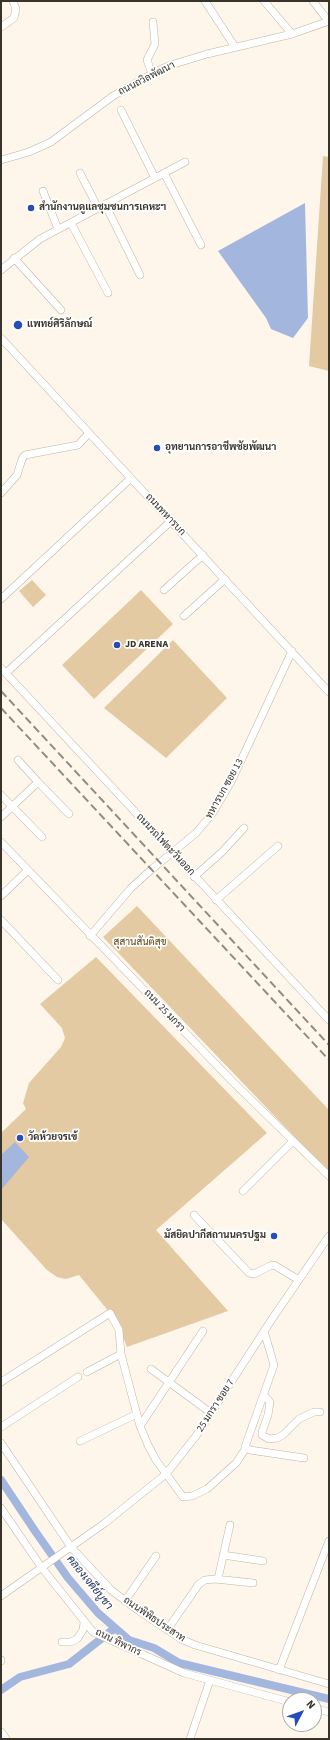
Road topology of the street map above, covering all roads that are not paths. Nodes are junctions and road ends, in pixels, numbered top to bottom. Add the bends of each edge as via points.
1 (13, 1) edge
2 (205, 1) edge
3 (264, 1) edge
4 (313, 1) edge
5 (329, 21) edge
6 (153, 22) dead end
7 (1, 27) edge
8 (292, 34) junction
9 (235, 47) junction
10 (152, 74) junction
11 (121, 110) dead end
12 (1, 160) edge
13 (185, 162) dead end
14 (80, 173) dead end
15 (164, 173) junction
16 (155, 178) junction
17 (43, 191) dead end
18 (105, 204) junction
19 (98, 208) junction
20 (71, 223) junction
21 (58, 229) junction
22 (202, 245) dead end
23 (14, 258) junction
24 (1, 270) edge
25 (140, 275) dead end
26 (108, 293) dead end
27 (61, 310) dead end
28 (1, 338) edge
29 (89, 433) junction
30 (131, 478) junction
31 (1, 493) edge
32 (170, 521) junction
33 (203, 555) junction
34 (225, 579) junction
35 (164, 590) dead end
36 (1, 599) edge
37 (184, 616) dead end
38 (292, 651) junction
39 (3, 671) edge
40 (329, 692) edge
41 (18, 760) dead end
42 (38, 782) junction
43 (1, 794) edge
44 (12, 806) junction
45 (69, 814) dead end
46 (1, 817) edge
47 (244, 828) dead end
48 (42, 837) dead end
49 (1, 842) edge
50 (278, 846) dead end
51 (172, 852) junction
52 (28, 870) junction
53 (194, 877) junction
54 (1, 896) edge
55 (216, 900) junction
56 (1, 920) edge
57 (90, 936) junction
58 (58, 980) dead end
59 (329, 1020) edge
60 (293, 1141) junction
61 (329, 1176) edge
62 (243, 1191) dead end
63 (194, 1215) dead end
64 (329, 1236) edge
65 (299, 1280) junction
66 (203, 1331) dead end
67 (264, 1331) junction
68 (121, 1354) junction
69 (152, 1369) dead end
70 (87, 1372) dead end
71 (78, 1377) dead end
72 (1, 1382) edge
73 (169, 1382) junction
74 (264, 1395) junction
75 (320, 1412) dead end
76 (212, 1413) junction
77 (137, 1414) junction
78 (140, 1426) junction
79 (1, 1427) edge
80 (80, 1441) dead end
81 (1, 1443) edge
82 (246, 1448) junction
83 (304, 1458) dead end
84 (166, 1474) junction
85 (1, 1508) edge
86 (230, 1524) dead end
87 (329, 1541) edge
88 (69, 1549) junction
89 (223, 1555) junction
90 (156, 1556) dead end
91 (263, 1560) dead end
92 (45, 1566) junction
93 (218, 1579) junction
94 (253, 1583) dead end
95 (1, 1596) edge
96 (125, 1601) junction
97 (84, 1622) junction
98 (167, 1630) junction
99 (62, 1642) dead end
100 (279, 1670) junction
101 (210, 1680) junction
102 (329, 1684) edge
103 (282, 1700) edge
104 (1, 1733) edge
105 (5, 1739) edge
106 (190, 1739) edge

1 - 7 street via 16,9 14,18
2 - 9 street
3 - 8 street
4 - 5 street
5 - 8 street, ถนนถวิลพัฒนา
6 - 10 street via 155,44 147,60
8 - 9 street, ถนนถวิลพัฒนา
9 - 10 street, ถนนถวิลพัฒนา via 190,58
10 - 12 street, ถนนถวิลพัฒนา via 113,96 51,142
11 - 16 street
13 - 15 street
14 - 19 street
15 - 16 street
15 - 22 street
16 - 18 street
17 - 21 street
18 - 19 street
18 - 25 street
19 - 20 street
20 - 21 street
20 - 26 street
21 - 23 street via 40,238
23 - 24 street
23 - 27 street
28 - 29 street, ถนนทหารบก
29 - 30 street, ถนนทหารบก
29 - 31 street via 78,445 25,455 17,475
30 - 32 street, ถนนทหารบก
30 - 36 street
32 - 33 street, ถนนทหารบก
32 - 39 street
33 - 34 street, ถนนทหารบก
33 - 35 street
34 - 37 street
34 - 38 street, ถนนทหารบก
38 - 40 street, ถนนทหารบก
38 - 51 street, ทหารบก ซอย 13 via 231,782 212,814 196,833
39 - 51 street, ถนนรถไฟตะวันออก
41 - 42 street
42 - 44 street
42 - 45 street
43 - 44 street
44 - 46 street
44 - 48 street
47 - 53 street
49 - 52 street, ถนน 25 มกรา
50 - 55 street
51 - 53 street, ถนนรถไฟตะวันออก
51 - 57 street, ทหารบก ซอย 13 via 131,888
52 - 54 street
52 - 57 street, ถนน 25 มกรา
53 - 55 street, ถนนรถไฟตะวันออก
55 - 59 street, ถนนรถไฟตะวันออก
56 - 58 street
57 - 60 street, ถนน 25 มกรา
60 - 61 street, ถนน 25 มกรา
60 - 62 street
63 - 65 street via 249,1273 254,1274 274,1265
64 - 65 street, 25 มกรา ซอย 7
65 - 67 street, 25 มกรา ซอย 7
66 - 73 street
67 - 74 street via 274,1364
67 - 76 street, 25 มกรา ซอย 7
68 - 70 street
68 - 72 street via 119,1330 110,1313
68 - 77 street
69 - 73 street
71 - 79 street
73 - 76 street
73 - 78 street
74 - 75 street via 270,1402 262,1432 265,1438 277,1438 299,1419
74 - 82 street
76 - 84 street, 25 มกรา ซอย 7
77 - 78 street
77 - 80 street
78 - 84 street via 156,1460
81 - 88 street, ถนนพิพิธประสาท
82 - 83 street
82 - 84 street via 236,1463 207,1489 186,1498
84 - 88 street, 25 มกรา ซอย 7 via 105,1524
85 - 92 street, ถนน ทิพากร
86 - 89 street
87 - 100 street
88 - 92 street, 25 มกรา ซอย 7
88 - 96 street, ถนนพิพิธประสาท
89 - 91 street
89 - 93 street
90 - 96 street
92 - 95 street, 25 มกรา ซอย 7
92 - 97 street, ถนน ทิพากร
93 - 94 street
93 - 98 street via 205,1580 199,1584
96 - 98 street, ถนนพิพิธประสาท
97 - 99 street via 77,1639
97 - 101 street, ถนน ทิพากร via 96,1634 112,1642 184,1673
98 - 100 street, ถนนพิพิธประสาท via 194,1646
100 - 102 street, ถนนพิพิธประสาท
101 - 103 street, ถนน ทิพากร
101 - 106 street
104 - 105 main road

